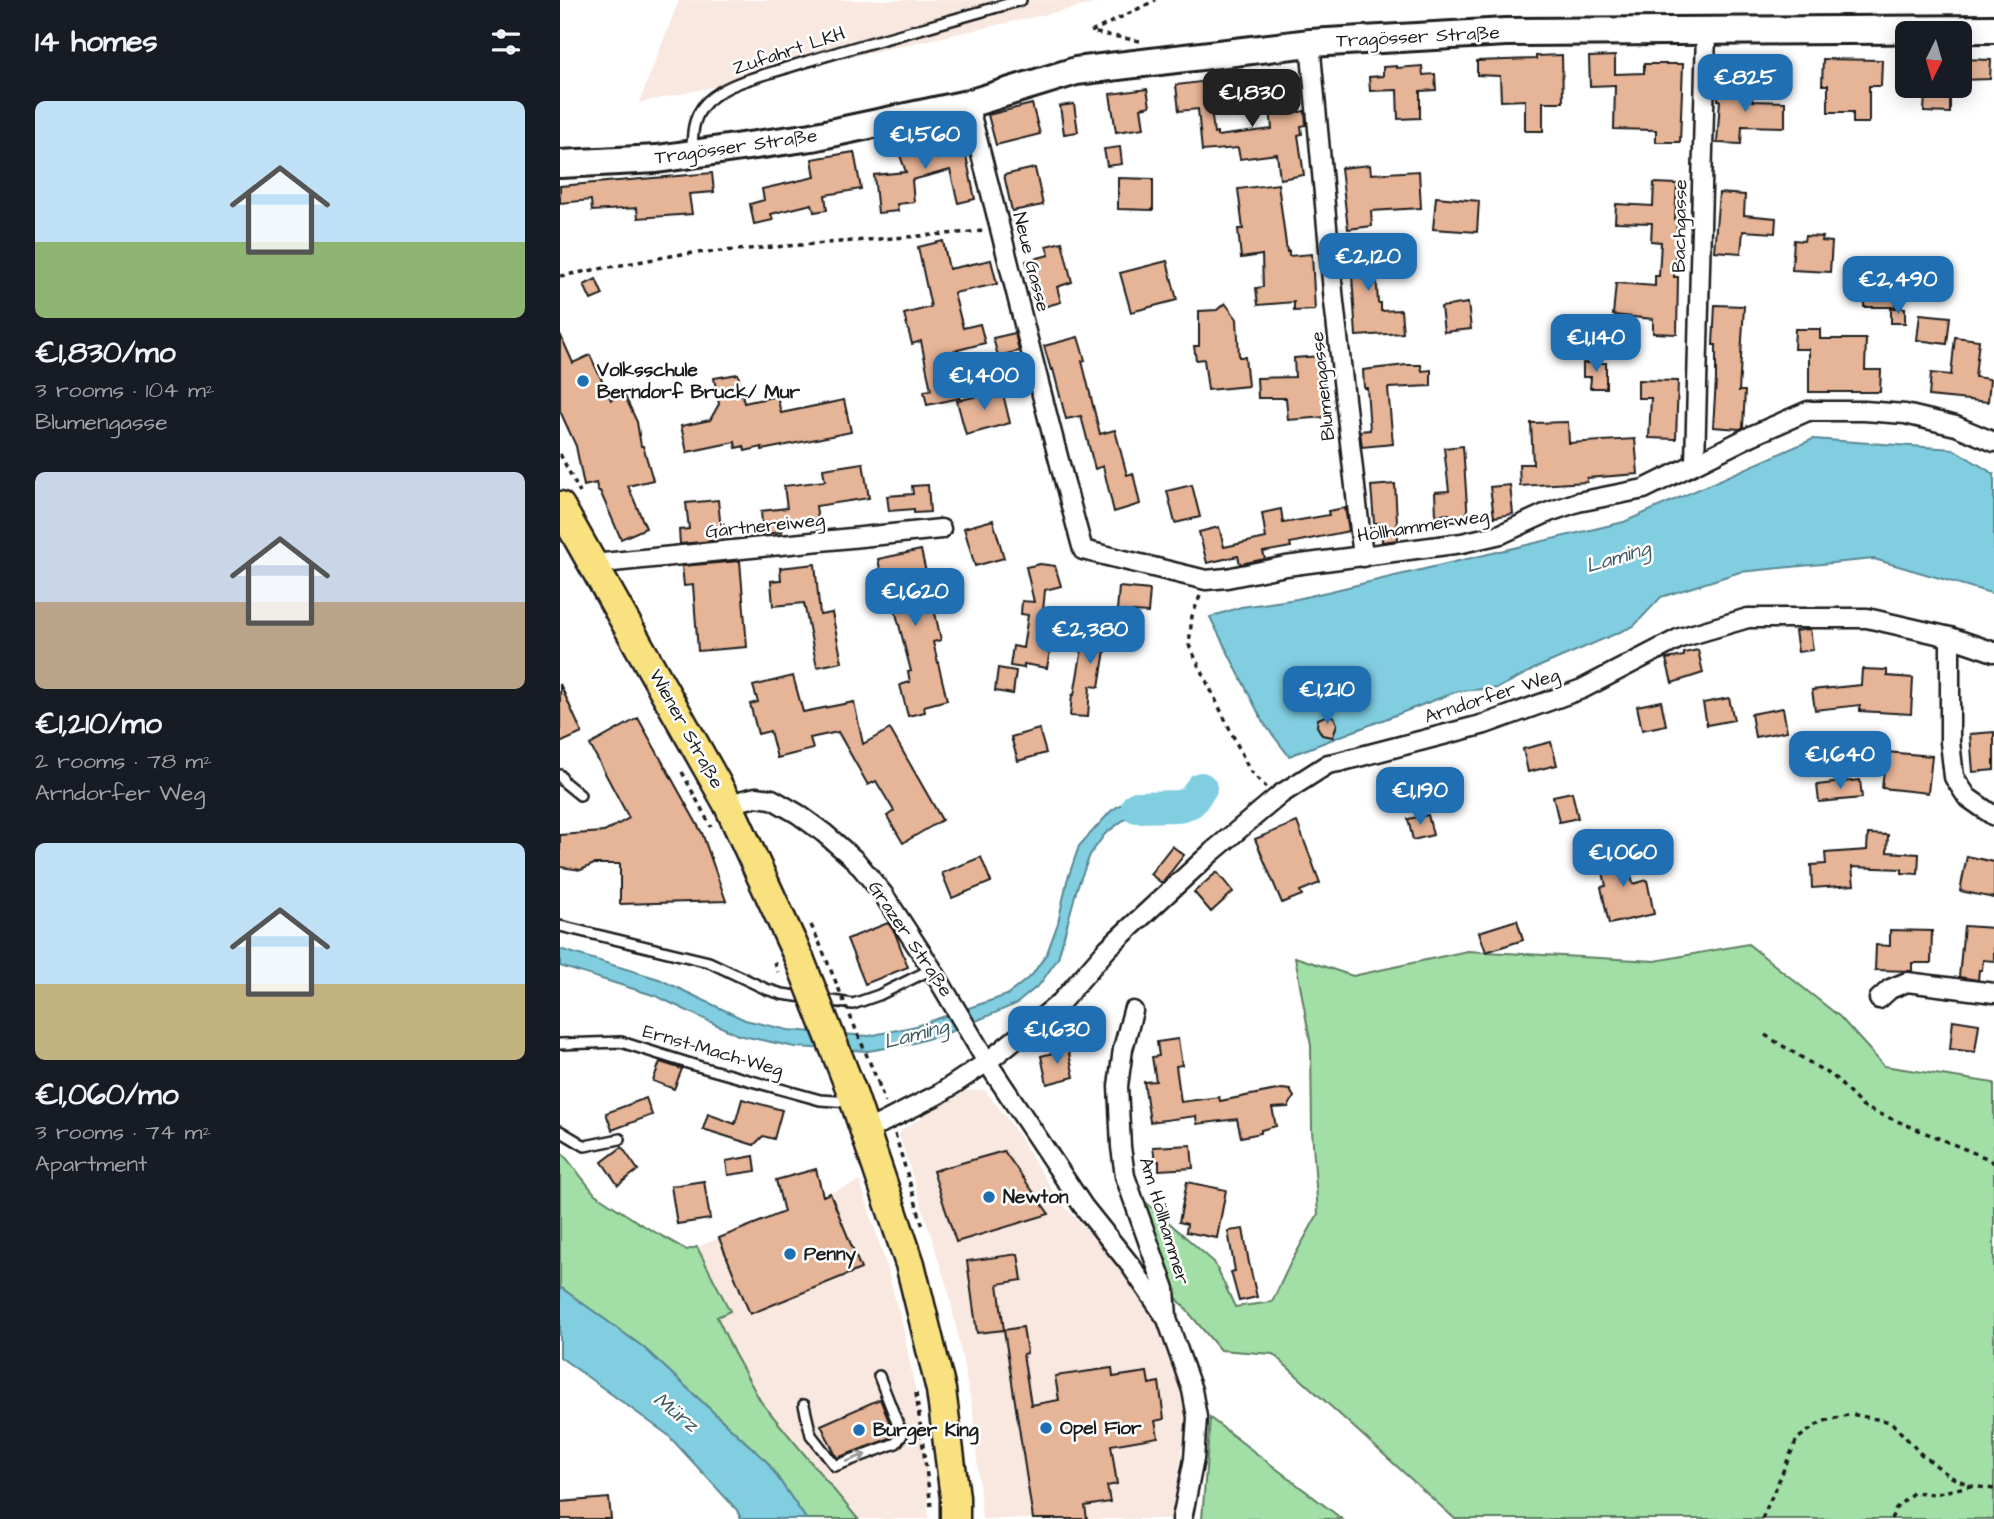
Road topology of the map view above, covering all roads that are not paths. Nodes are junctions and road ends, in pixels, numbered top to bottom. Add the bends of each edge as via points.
1 (1021, 0) edge
2 (1994, 29) edge
3 (1706, 31) junction
4 (1310, 43) junction
5 (968, 104) junction
6 (693, 155) junction
7 (560, 164) edge
8 (1994, 442) edge
9 (1695, 463) junction
10 (560, 506) edge
11 (942, 530) dead end
12 (1363, 557) junction
13 (1126, 561) joint
14 (593, 564) junction
15 (1950, 637) junction
16 (1994, 652) edge
17 (560, 775) edge
18 (580, 795) dead end
19 (728, 804) junction
20 (1994, 816) edge
21 (560, 926) edge
22 (937, 977) junction
23 (1994, 993) edge
24 (1879, 999) dead end
25 (1133, 1011) dead end
26 (560, 1044) edge
27 (987, 1062) junction
28 (853, 1096) junction
29 (560, 1131) edge
30 (866, 1131) junction
31 (620, 1139) dead end
32 (1167, 1319) junction
33 (879, 1376) dead end
34 (804, 1405) dead end
35 (944, 1516) edge
36 (1182, 1519) edge

1 - 6 lane, Zufahrt LKH via 813,60 714,95 697,114 691,137
2 - 3 main road, Tragösser Straße
3 - 4 main road, Tragösser Straße via 1506,32
3 - 9 street, Bachgasse
4 - 5 main road, Tragösser Straße via 1076,71
4 - 12 street, Blumengasse
5 - 6 main road, Tragösser Straße via 812,137
5 - 13 street, Neue Gasse via 1083,550
6 - 7 main road, Tragösser Straße
8 - 9 street, Höllhammerweg via 1955,426 1905,414 1808,411
9 - 12 street, Höllhammerweg via 1644,489 1578,502 1502,534
10 - 14 main road, Wiener Straße
11 - 14 street, Gärtnereiweg
12 - 13 street, Höllhammerweg via 1206,580
14 - 19 main road, Wiener Straße
15 - 16 street, Arndorfer Weg
15 - 20 street via 1954,777 1967,797
15 - 27 street, Arndorfer Weg via 1867,618 1748,618 1680,638 1582,689 1497,719 1328,764 1281,794 1158,901 1108,948 1061,1002
17 - 18 lane
19 - 22 street, Grazer Straße via 756,796 772,799 824,833 876,886
19 - 28 main road, Wiener Straße, bridge via 809,950
21 - 22 lane via 709,962 782,994 853,1004
22 - 27 street, Grazer Straße
23 - 24 street via 1907,982
25 - 32 street, Am Höllhammer via 1118,1086 1121,1147 1125,1176 1165,1289
26 - 28 lane, Ernst-Mach-Weg via 621,1042 820,1100
27 - 30 street, Arndorfer Weg via 939,1094
27 - 32 street, Grazer Straße via 1083,1206
28 - 30 main road
29 - 31 lane via 585,1146
30 - 35 main road via 910,1264 941,1390 955,1497
32 - 36 street, Grazer Straße via 1197,1417
34 -> 33 lane via 811,1435 835,1466 896,1443 902,1436

